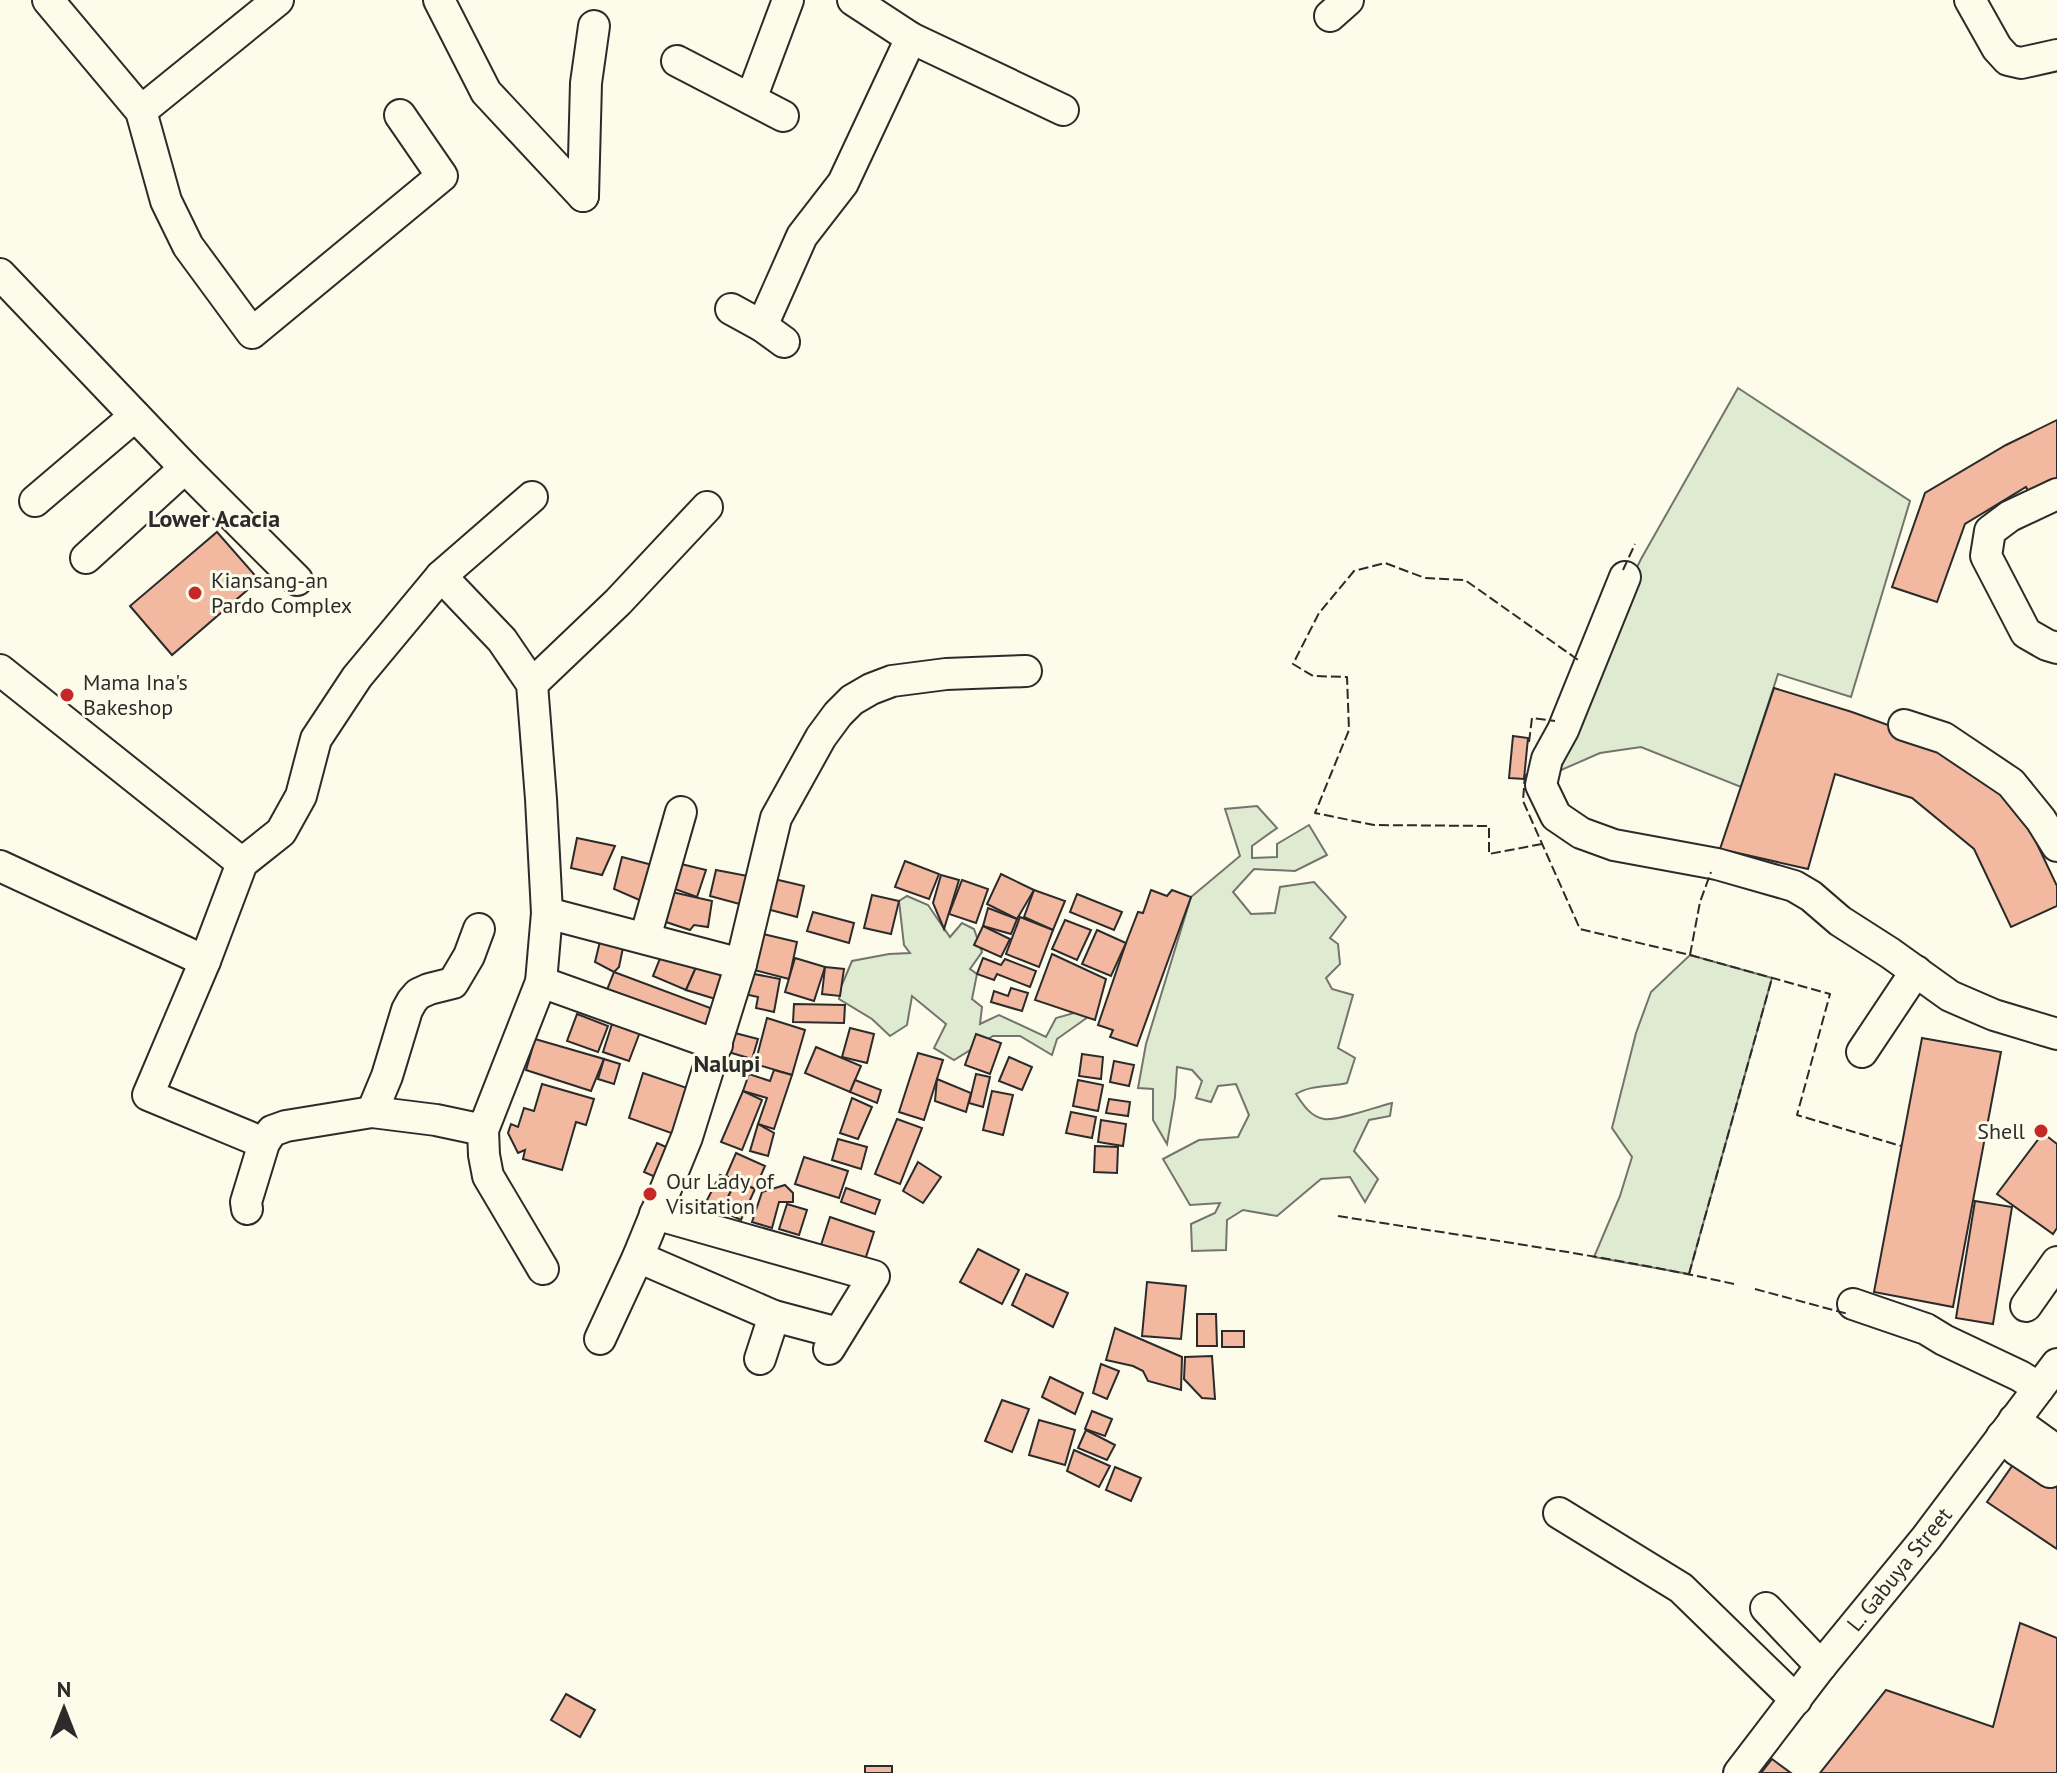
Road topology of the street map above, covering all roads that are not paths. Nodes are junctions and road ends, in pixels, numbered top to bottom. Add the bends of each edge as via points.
1 (48, 0) edge
2 (278, 0) edge
3 (439, 0) edge
4 (788, 0) edge
5 (853, 0) edge
6 (1970, 0) edge
7 (594, 26) dead end
8 (911, 38) junction
9 (2057, 55) edge
10 (677, 61) dead end
11 (751, 99) junction
12 (1063, 110) dead end
13 (141, 111) junction
14 (400, 115) dead end
15 (783, 116) dead end
16 (0, 274) edge
17 (731, 309) dead end
18 (135, 416) junction
19 (185, 468) junction
20 (2057, 494) edge
21 (532, 497) dead end
22 (35, 501) dead end
23 (707, 507) dead end
24 (86, 558) dead end
25 (441, 576) junction
26 (1625, 577) dead end
27 (297, 580) dead end
28 (2057, 648) edge
29 (0, 670) edge
30 (1026, 671) dead end
31 (532, 684) junction
32 (1904, 725) dead end
33 (681, 812) dead end
34 (2057, 846) edge
35 (242, 863) junction
36 (0, 866) edge
37 (547, 913) junction
38 (479, 929) dead end
39 (645, 938) junction
40 (205, 961) junction
41 (741, 964) junction
42 (1916, 971) junction
43 (541, 982) junction
44 (2057, 1034) edge
45 (717, 1045) junction
46 (1862, 1052) dead end
47 (372, 1112) junction
48 (483, 1130) junction
49 (264, 1143) junction
50 (247, 1209) dead end
51 (655, 1214) junction
52 (638, 1257) junction
53 (543, 1269) dead end
54 (2055, 1271) edge
55 (1853, 1304) dead end
56 (2026, 1306) dead end
57 (774, 1316) junction
58 (600, 1339) dead end
59 (760, 1359) dead end
60 (2057, 1364) edge
61 (2039, 1388) junction
62 (2008, 1428) junction
63 (2053, 1462) edge
64 (1559, 1513) dead end
65 (1766, 1608) dead end
66 (1821, 1666) junction
67 (1796, 1700) junction
68 (1739, 1773) edge

1 - 13 street
2 - 13 street
3 - 7 street via 486,92 583,196 586,83
4 - 11 street
5 - 8 street
6 - 9 street via 2008,60 2021,63
8 - 12 street
8 - 17 street via 843,183 802,236 773,334
10 - 11 street
11 - 15 street
13 - 14 street via 166,201 188,246 252,333 442,176
16 - 18 street
18 - 19 street
18 - 22 street
19 - 24 street
19 - 27 street
20 - 28 street via 1990,531 1986,556 2026,633
21 - 25 street
23 - 31 street
25 - 31 street via 502,640
25 - 35 street via 357,677 316,739 301,796 281,832
26 - 42 street via 1547,759 1541,785 1556,816 1581,833 1614,845 1717,864 1794,886
29 - 35 street
30 - 41 street via 892,681 852,700 838,714 776,818
31 - 37 street
32 - 34 street via 1944,738 2011,783
33 - 39 street
35 - 40 street
36 - 40 street
37 - 39 street
37 - 43 street
38 - 47 street via 453,983 418,994 407,1010
39 - 41 street
40 - 49 street via 148,1095
41 - 45 street
42 - 44 street via 1950,996
42 - 46 street
43 - 45 street
43 - 48 street
45 - 51 street
47 - 48 street
47 - 49 street via 286,1126 272,1131
48 - 53 street via 488,1176
49 - 50 street
51 - 52 street
51 - 57 street via 874,1276 834,1341
52 - 57 street
52 - 58 street
54 - 56 street
55 - 61 street via 1926,1329
57 - 59 street
60 - 61 street, L. Gabuya Street
61 - 62 street, L. Gabuya Street
62 - 63 street
62 - 66 street, L. Gabuya Street
64 - 67 street via 1681,1588
65 - 66 street
66 - 67 street, L. Gabuya Street
67 - 68 street, L. Gabuya Street

